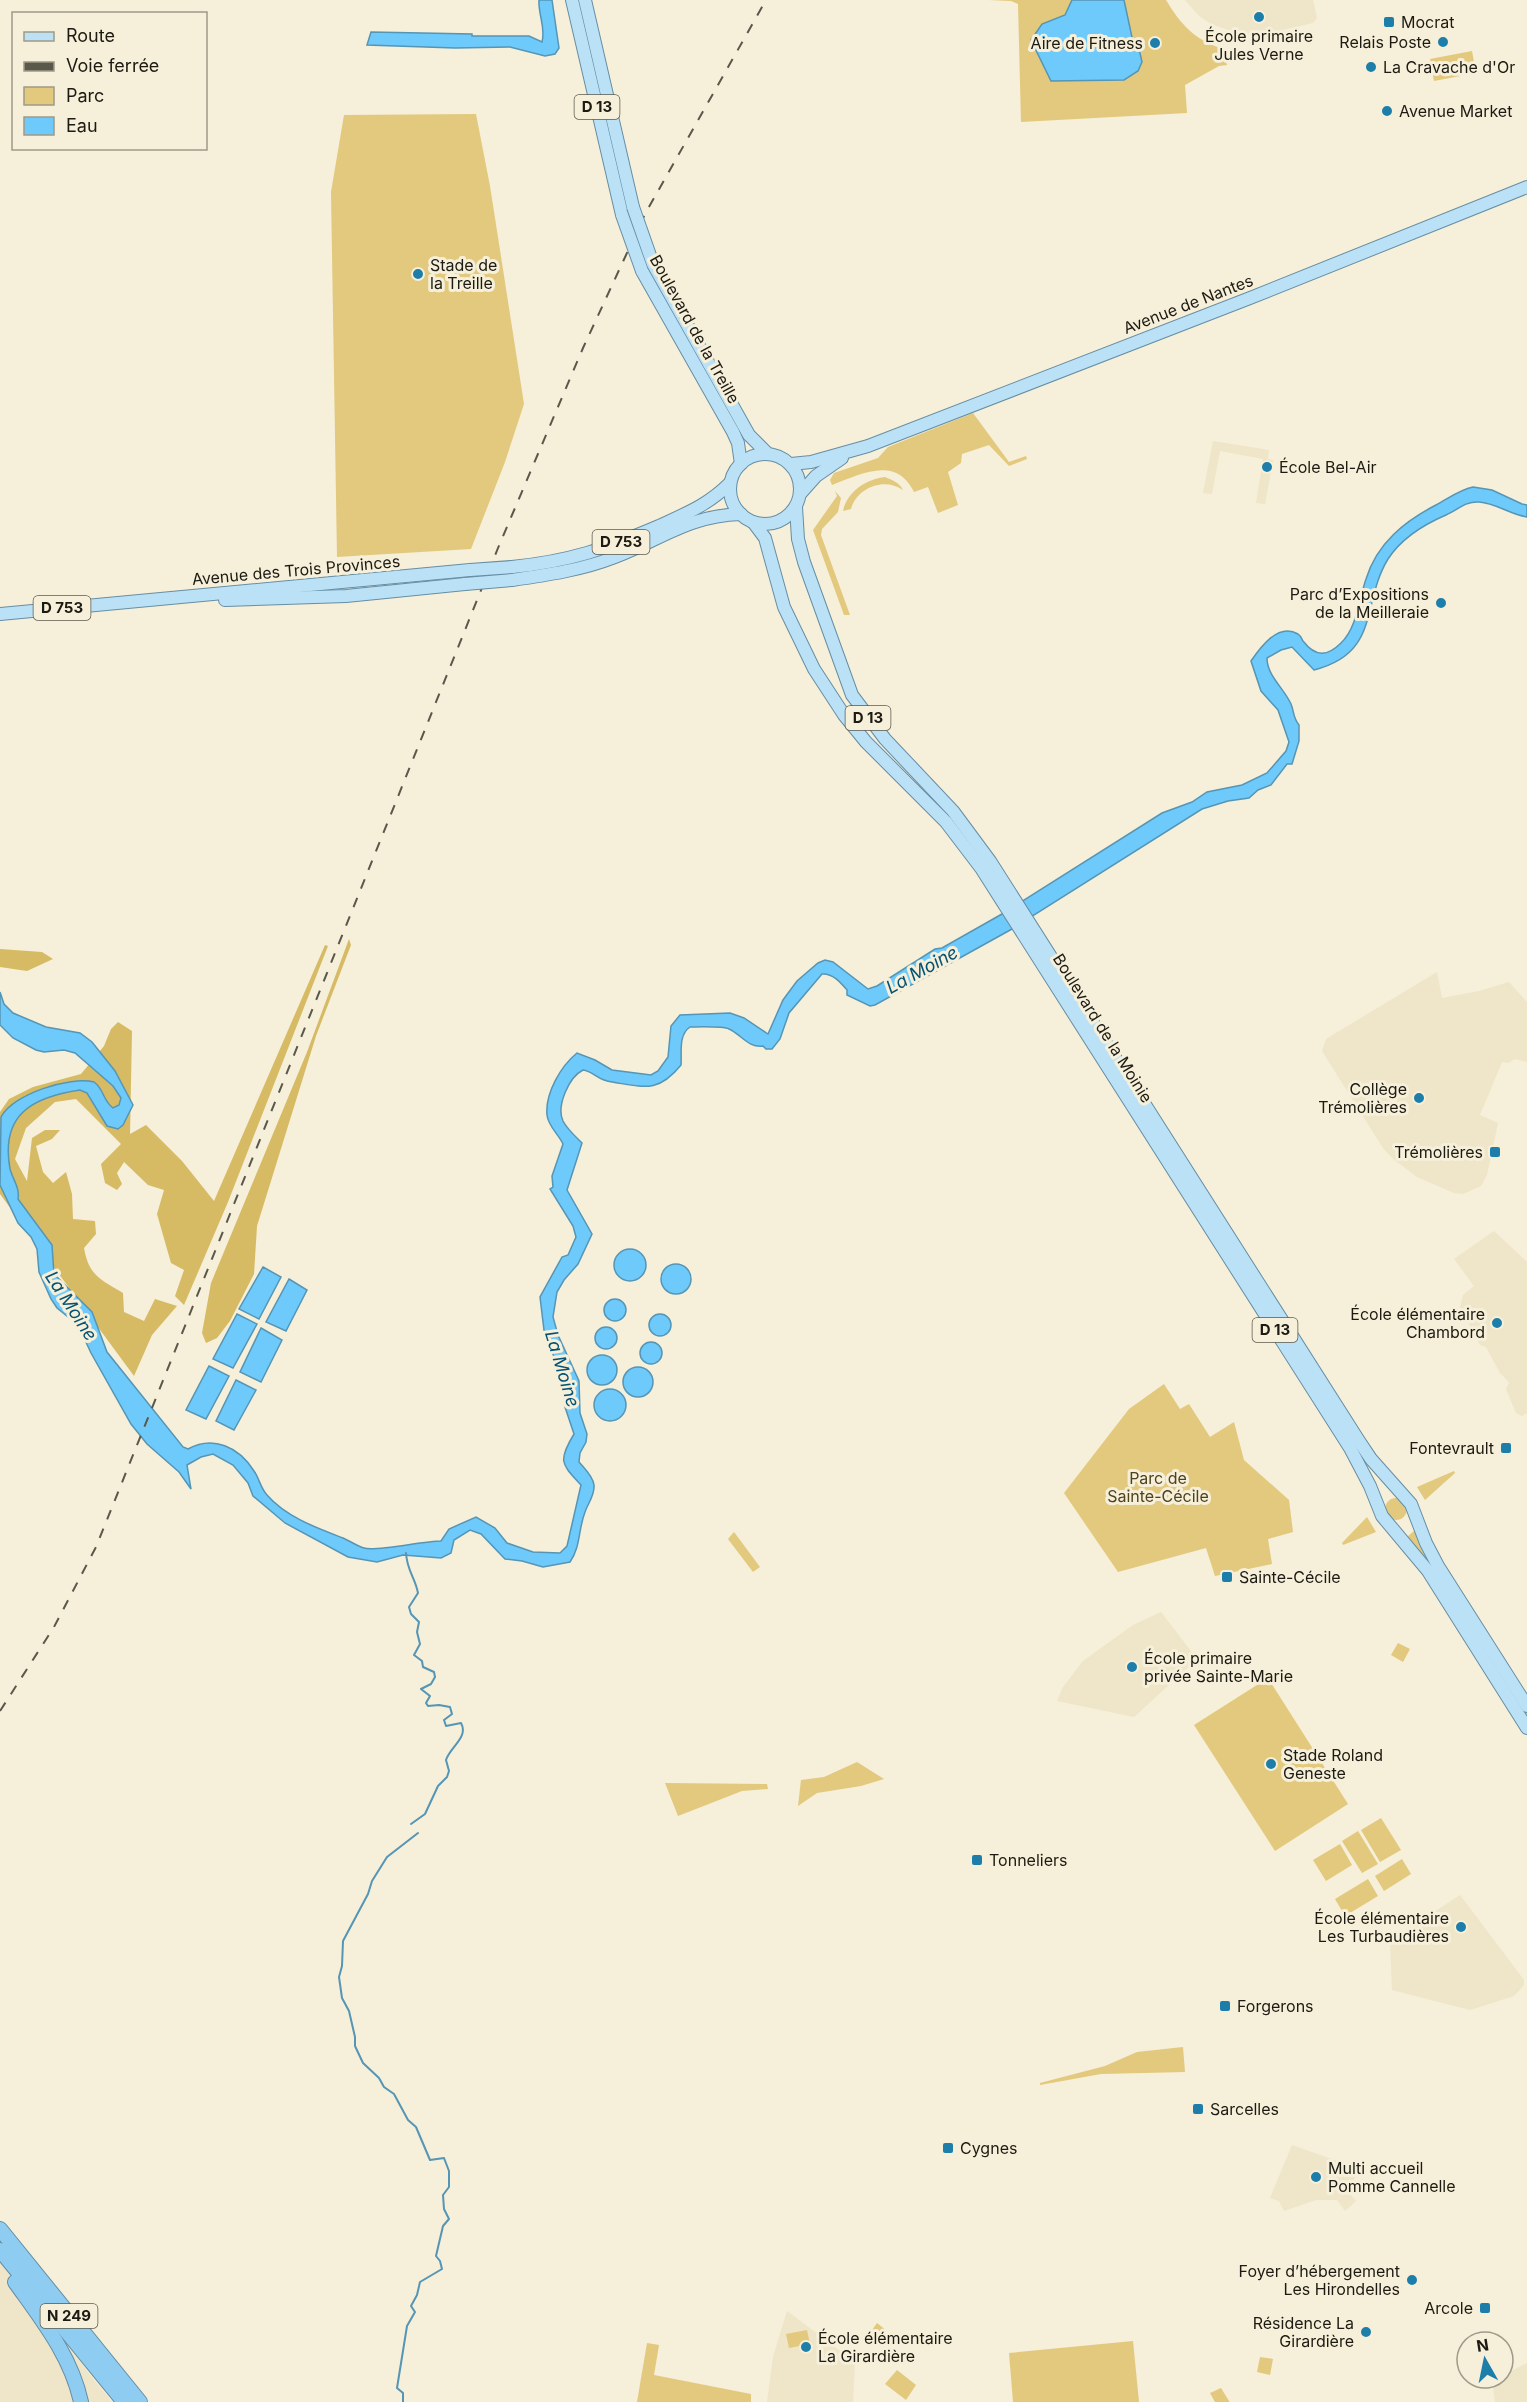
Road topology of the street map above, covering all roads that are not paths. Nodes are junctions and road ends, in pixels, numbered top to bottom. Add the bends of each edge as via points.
1 (572, 0) edge
2 (585, 0) edge
3 (1527, 187) edge
4 (648, 268) junction
5 (859, 449) junction
6 (767, 453) junction
7 (741, 464) junction
8 (791, 464) junction
9 (730, 483) junction
10 (800, 494) junction
11 (796, 507) junction
12 (741, 514) junction
13 (753, 522) junction
14 (125, 603) junction
15 (0, 614) edge
16 (1006, 895) junction
17 (1159, 1136) junction
18 (1527, 1706) edge
19 (1527, 1728) edge
20 (0, 2229) edge
21 (0, 2250) edge
22 (0, 2261) edge
23 (81, 2402) edge
24 (124, 2402) edge
25 (140, 2402) edge

1 - 4 main road, Boulevard de la Treille / D 13, bridge via 622,215
2 - 4 main road, Boulevard de la Treille / D 13, bridge
3 - 5 main road, Avenue de Nantes
4 - 6 main road, Boulevard de la Treille / D 13 via 749,435
4 - 7 main road, Boulevard de la Treille / D 13 via 733,432
5 - 8 main road, Avenue de Nantes
5 - 10 main road, Avenue de Nantes via 816,476
6 - 7 main road
6 - 8 main road
7 - 9 main road
8 - 10 main road
9 - 12 main road
9 - 14 main road, Avenue des Trois Provinces / D 753, bridge via 699,508 575,558
10 - 11 main road
11 - 13 main road via 777,522
11 - 16 main road, D 13 via 804,562 852,695 885,739 953,811
12 - 13 main road
12 - 14 main road, Avenue des Trois Provinces / D 753, bridge via 695,520 587,567 512,580 328,597
13 - 16 main road, D 13 via 765,538 784,606 814,669 844,716 946,822
14 - 15 main road, Avenue des Trois Provinces / D 753
16 - 17 main road, Boulevard de la Moinie / D 13
17 - 18 main road, D 13 via 1359,1442 1408,1498 1431,1553
17 - 19 main road, D 13 via 1350,1448 1382,1516 1428,1571
20 - 25 highway, N 249
21 - 24 highway, N 249
22 - 23 highway, N 249 via 57,2341

